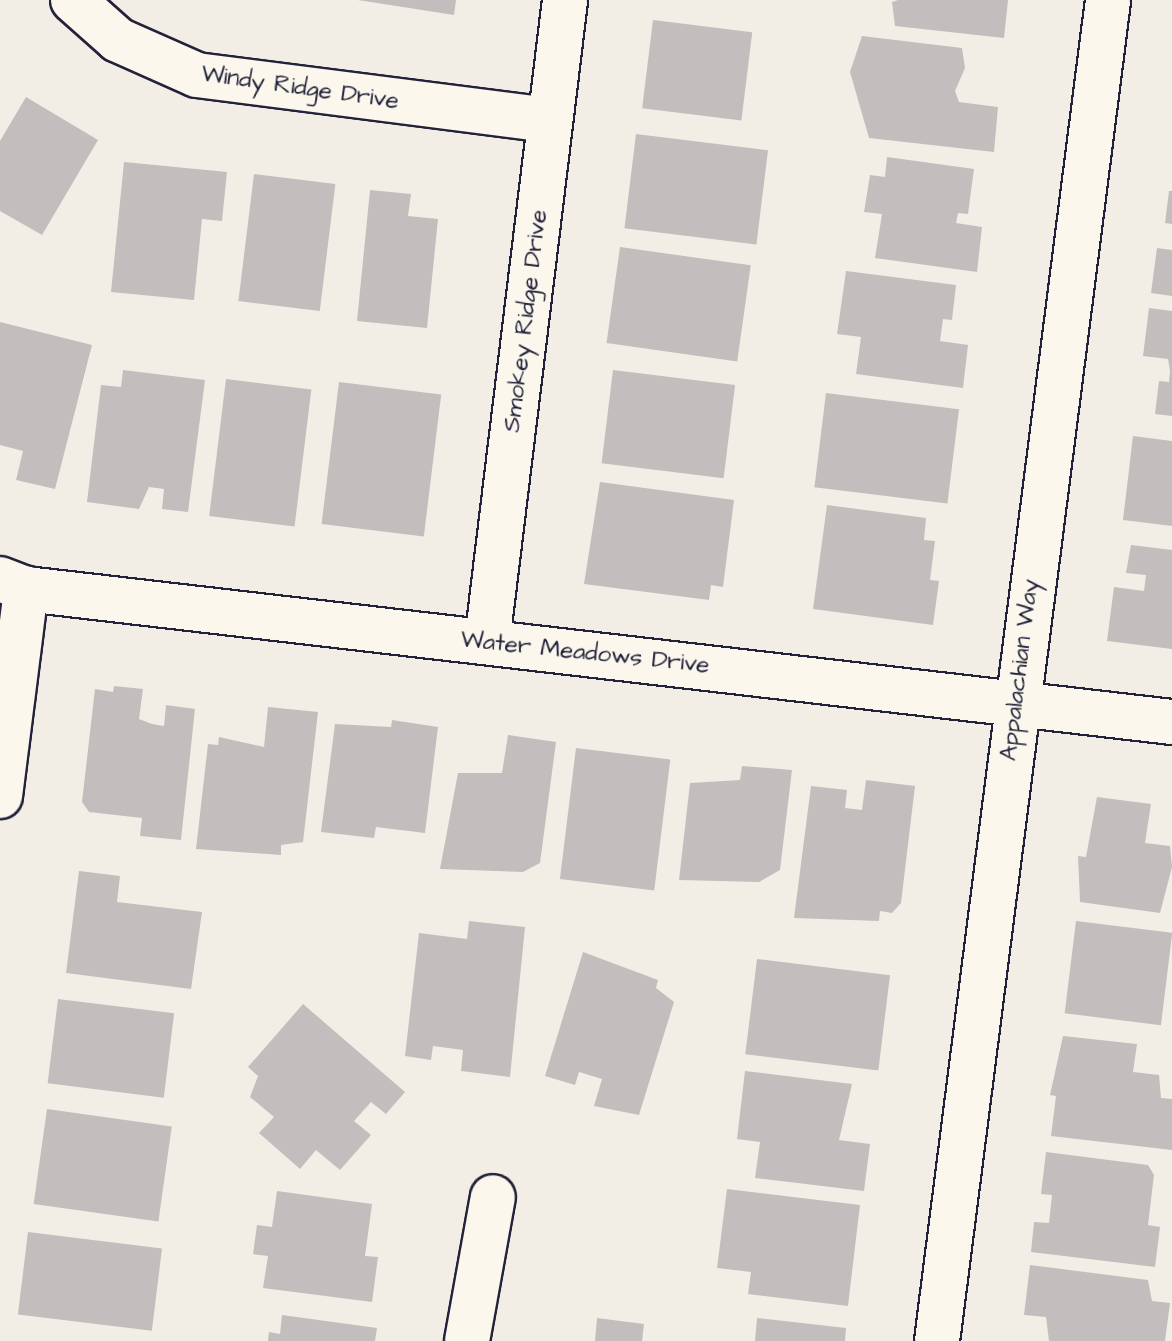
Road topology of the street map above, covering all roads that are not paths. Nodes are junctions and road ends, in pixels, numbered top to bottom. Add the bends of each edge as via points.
1 (73, 0) edge
2 (565, 0) edge
3 (1108, 0) edge
4 (549, 120) junction
5 (13, 584) edge
6 (487, 642) junction
7 (1015, 702) junction
8 (1172, 722) edge
9 (0, 796) edge
10 (493, 1197) dead end
11 (467, 1341) edge
12 (937, 1341) edge

1 - 4 street, Windy Ridge Drive via 118,40 197,75
2 - 4 street, Smokey Ridge Drive
3 - 7 street, Appalachian Way
4 - 6 street, Smokey Ridge Drive
5 - 6 street, Water Meadows Drive
5 - 9 street
6 - 7 street, Water Meadows Drive
7 - 8 street, Water Meadows Drive
7 - 12 street, Appalachian Way
10 - 11 street

